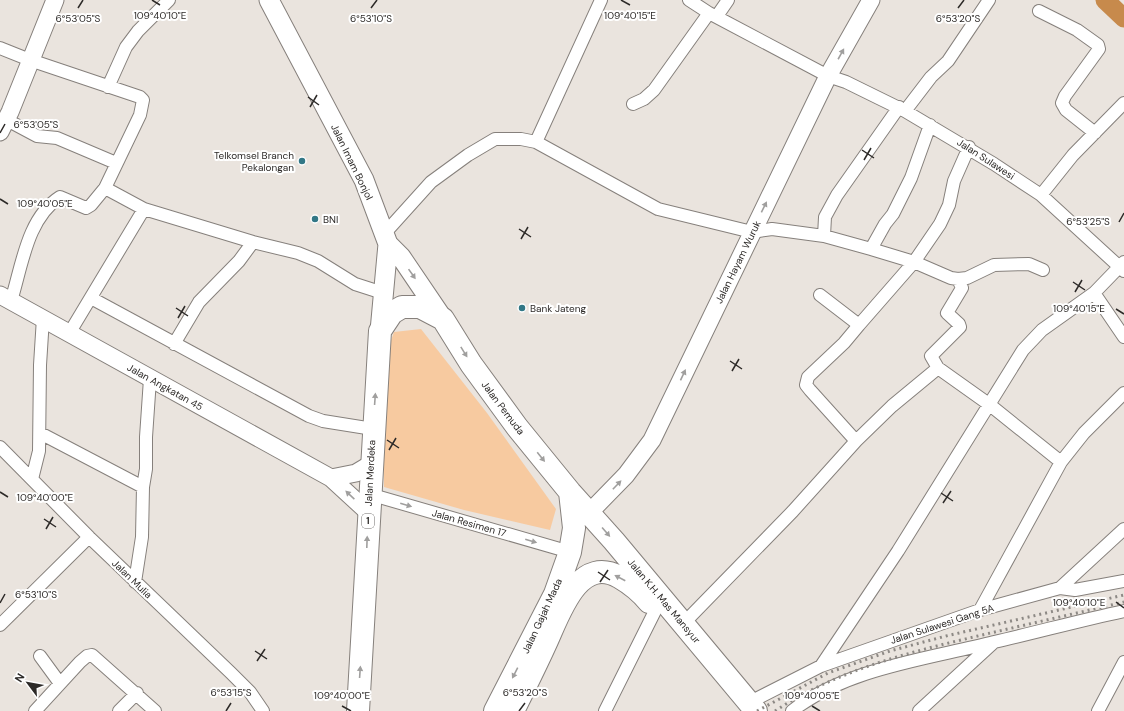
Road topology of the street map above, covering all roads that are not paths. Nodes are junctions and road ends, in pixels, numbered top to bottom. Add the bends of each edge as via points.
1 (55, 0) edge
2 (169, 0) edge
3 (269, 0) edge
4 (601, 0) edge
5 (689, 0) edge
6 (728, 0) edge
7 (872, 0) edge
8 (989, 0) edge
9 (1039, 11) dead end
10 (713, 15) junction
11 (0, 48) edge
12 (30, 60) junction
13 (828, 76) junction
14 (108, 87) junction
15 (1124, 103) edge
16 (633, 104) dead end
17 (902, 109) junction
18 (930, 125) junction
19 (3, 126) edge
20 (1095, 133) junction
21 (536, 142) junction
22 (969, 147) junction
23 (116, 163) junction
24 (105, 188) junction
25 (1041, 195) junction
26 (144, 209) junction
27 (752, 232) junction
28 (824, 236) junction
29 (386, 238) junction
30 (254, 242) junction
31 (871, 250) junction
32 (914, 262) junction
33 (1123, 267) edge
34 (1043, 270) dead end
35 (958, 279) junction
36 (383, 293) junction
37 (1094, 293) junction
38 (820, 295) dead end
39 (6, 298) edge
40 (91, 298) junction
41 (44, 318) junction
42 (443, 319) junction
43 (859, 325) junction
44 (380, 331) junction
45 (70, 332) junction
46 (1124, 337) edge
47 (174, 344) junction
48 (938, 368) junction
49 (150, 378) junction
50 (1124, 393) edge
51 (990, 404) junction
52 (373, 429) junction
53 (40, 433) junction
54 (856, 440) junction
55 (0, 448) edge
56 (1061, 462) junction
57 (371, 464) junction
58 (331, 478) junction
59 (32, 479) junction
60 (143, 487) junction
61 (570, 492) junction
62 (369, 503) junction
63 (589, 512) junction
64 (1124, 529) edge
65 (89, 537) junction
66 (570, 552) junction
67 (1124, 581) edge
68 (135, 582) junction
69 (1060, 588) junction
70 (980, 610) junction
71 (655, 611) junction
72 (1124, 611) edge
73 (683, 624) junction
74 (0, 625) edge
75 (545, 628) junction
76 (994, 642) junction
77 (40, 656) dead end
78 (1124, 662) edge
79 (821, 666) junction
80 (60, 682) junction
81 (137, 693) junction
82 (747, 708) edge
83 (35, 711) edge
84 (119, 711) edge
85 (155, 711) edge
86 (263, 711) edge
87 (358, 711) edge
88 (495, 711) edge
89 (513, 711) edge
90 (605, 711) edge
91 (792, 711) edge
92 (919, 711) edge
93 (1098, 711) edge

1 - 12 street
2 - 14 street via 138,30 126,47
3 - 29 main road, Jalan Imam Bonjol via 362,178
4 - 21 street
5 - 10 street, Jalan Sulawesi
6 - 10 street
13 -> 7 street, Jalan Hayam Wuruk
8 - 17 street via 948,61
9 - 20 street via 1077,30 1098,45 1099,49 1064,96 1062,103 1066,110
10 - 13 street, Jalan Sulawesi
10 - 16 street via 654,90
11 - 12 street
12 - 14 street
12 - 19 street
13 - 17 street, Jalan Sulawesi
27 -> 13 street, Jalan Hayam Wuruk
14 - 23 street via 143,100 140,115
15 - 20 street
17 - 18 street, Jalan Sulawesi
17 - 28 street via 837,195 825,217
18 - 22 street, Jalan Sulawesi
18 - 31 street via 908,184
19 - 23 street via 38,136 57,138
20 - 25 street via 1073,155
21 - 27 street via 658,210
21 - 29 street via 495,139 468,155 431,182
22 - 25 street, Jalan Sulawesi
22 - 32 street via 954,181 949,205 940,224
23 - 24 street
24 - 26 street
24 - 39 street via 86,208 60,196 48,206 31,234
25 - 33 street, Jalan Sulawesi
26 - 30 street
26 - 40 street
27 - 28 street via 772,229
63 -> 27 street, Jalan Hayam Wuruk via 626,475 652,440
28 - 31 street
29 - 36 main road
29 -> 42 main road, Jalan Imam Bonjol
30 - 36 street via 318,260 355,284
30 - 47 street via 200,302
31 - 32 street
32 - 35 street
32 - 43 street
33 - 37 street
34 - 35 street via 1028,264 994,265 967,278
35 - 48 street via 962,288 947,313 960,327 931,356
36 - 44 main road
37 - 46 street
37 - 51 street via 1031,340
38 - 43 street
39 - 41 street, Jalan Angkatan 45
40 - 45 street
40 - 47 street
41 - 45 street, Jalan Angkatan 45
41 - 53 street via 40,365
42 - 44 highway, 1 via 420,307 402,307 392,313
42 -> 61 highway, Jalan Pemuda / 1 via 517,427
43 - 54 street via 808,377 806,385
52 -> 44 highway, Jalan Merdeka / 1
45 - 49 street, Jalan Angkatan 45
47 - 52 street via 308,416
48 - 51 street
48 - 54 street
49 - 58 street, Jalan Angkatan 45
49 - 60 street
50 - 56 street via 1084,433
51 - 56 street
51 - 79 street via 898,551
52 - 57 highway, Jalan Merdeka / 1
53 - 59 street via 39,451
53 - 60 street
54 - 73 street via 793,511
55 - 59 street, Jalan Mulia
56 - 70 street
57 - 58 street via 356,473
57 - 62 highway, Jalan Merdeka / 1
62 -> 58 street, Jalan Angkatan 45
59 - 65 street, Jalan Mulia
60 - 68 street via 142,537
61 - 63 highway, Jalan K.H. Mas Mansyur / 1
61 - 66 highway, Jalan Gajah Mada via 574,528
62 -> 66 street, Jalan Resimen 17
87 -> 62 highway, Jalan Merdeka / 1
63 -> 73 highway, Jalan K.H. Mas Mansyur / 1
64 - 69 street, Jalan Sulawesi Gang 5A
65 - 68 street, Jalan Mulia
65 - 74 street
66 - 75 highway, Jalan Gajah Mada
67 - 69 street via 1075,590
68 - 86 street, Jalan Mulia via 250,692
69 - 70 street, Jalan Sulawesi Gang 5A
70 - 79 street, Jalan Sulawesi Gang 5A
71 -> 75 highway, Jalan K.H. Mas Mansyur via 632,584 615,575 594,573 578,582
71 - 82 highway, Jalan K.H. Mas Mansyur
71 - 90 street
72 - 76 street
73 - 82 highway, Jalan K.H. Mas Mansyur / 1
75 -> 88 highway, Jalan Gajah Mada
75 - 89 highway
76 - 91 street via 856,677 823,691
76 - 92 street
77 - 80 street
78 - 93 street
79 - 82 street, Jalan Sulawesi Gang 5A
80 - 81 street via 87,656 92,655
80 - 83 street
81 - 84 street
81 - 85 street

